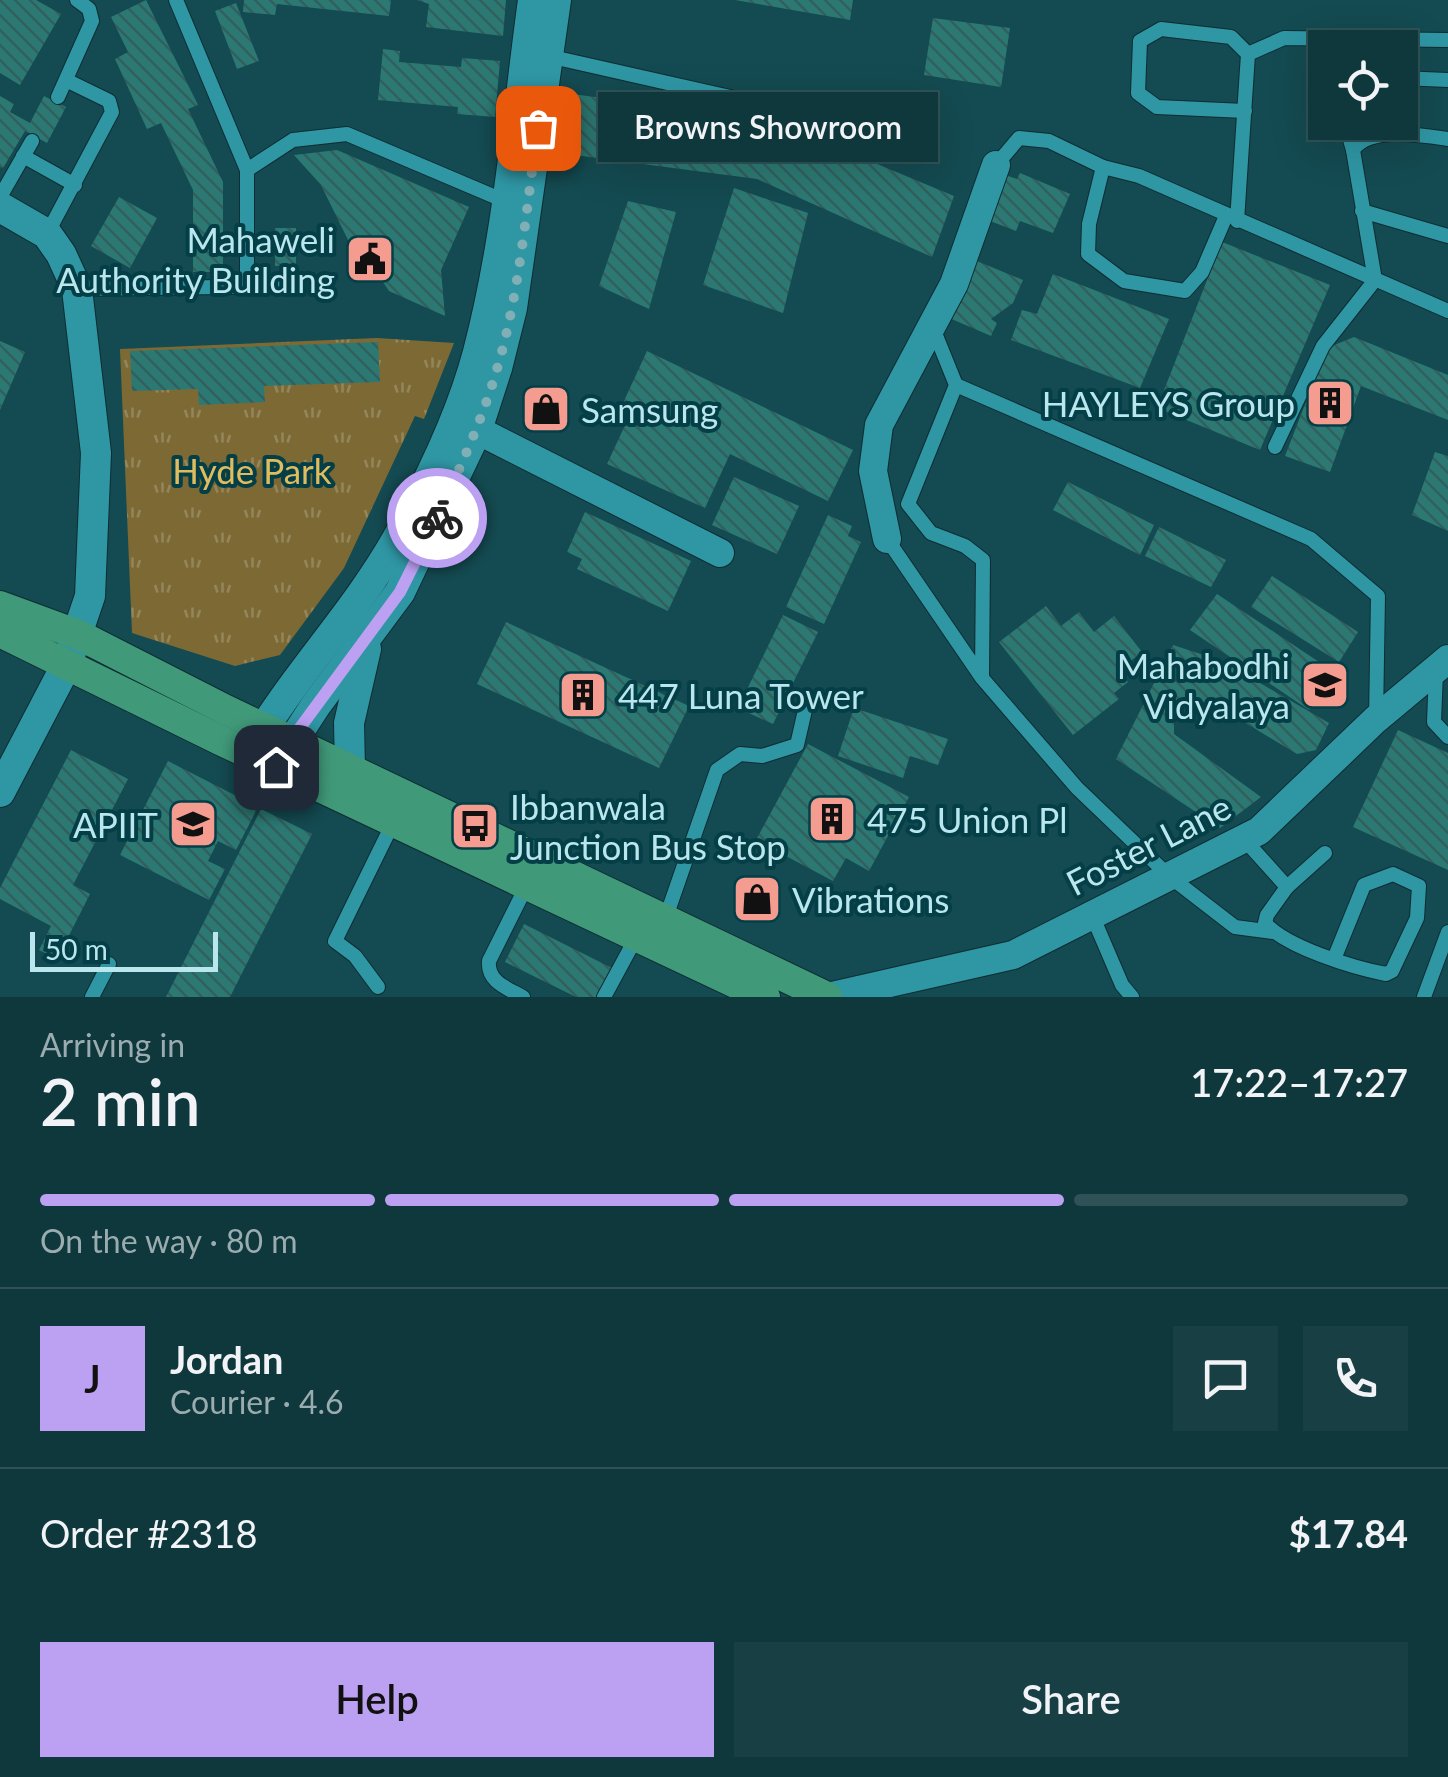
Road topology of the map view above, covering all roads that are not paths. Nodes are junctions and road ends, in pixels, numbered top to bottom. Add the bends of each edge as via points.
1 (77, 0) edge
2 (176, 0) edge
3 (533, 0) edge
4 (556, 0) edge
5 (1448, 40) edge
6 (1248, 54) junction
7 (548, 56) junction
8 (1418, 79) edge
9 (1448, 80) edge
10 (68, 81) junction
11 (58, 97) dead end
12 (1245, 111) junction
13 (911, 138) dead end
14 (1448, 139) edge
15 (32, 140) dead end
16 (1350, 140) edge
17 (1353, 150) junction
18 (23, 156) junction
19 (996, 165) joint
20 (1103, 167) junction
21 (247, 170) junction
22 (75, 185) junction
23 (0, 197) edge
24 (505, 201) junction
25 (0, 207) edge
26 (1362, 211) junction
27 (1232, 219) junction
28 (47, 234) junction
29 (1448, 236) edge
30 (1376, 280) junction
31 (247, 284) junction
32 (290, 286) dead end
33 (77, 289) junction
34 (1448, 312) edge
35 (931, 323) junction
36 (956, 385) junction
37 (476, 430) junction
38 (1275, 446) dead end
39 (887, 540) joint
40 (720, 553) dead end
41 (0, 606) edge
42 (0, 632) edge
43 (79, 635) junction
44 (370, 636) junction
45 (67, 664) junction
46 (1442, 665) edge
47 (982, 678) junction
48 (808, 697) dead end
49 (1376, 720) junction
50 (1448, 737) edge
51 (268, 740) junction
52 (350, 769) junction
53 (0, 792) edge
54 (393, 823) junction
55 (1243, 838) junction
56 (1324, 853) dead end
57 (1169, 876) junction
58 (527, 885) junction
59 (1287, 887) junction
60 (1092, 915) junction
61 (665, 920) junction
62 (1273, 932) junction
63 (1448, 932) edge
64 (637, 935) junction
65 (1334, 959) junction
66 (108, 964) dead end
67 (378, 987) dead end
68 (92, 997) edge
69 (523, 997) edge
70 (604, 997) edge
71 (766, 997) edge
72 (828, 997) edge
73 (1132, 997) edge
74 (1424, 997) edge

1 - 10 lane via 92,21
2 - 21 lane
3 - 24 main road
4 - 7 main road
5 - 6 lane via 1284,38
6 - 12 lane
6 - 12 lane via 1232,38 1214,35 1161,29 1140,41 1138,93 1157,108
7 - 13 lane
7 - 37 main road via 512,308
8 - 9 lane
10 - 11 lane
10 - 22 lane via 108,101 112,112
12 - 27 lane
14 - 17 lane via 1372,137
15 - 18 lane
16 - 17 lane
17 - 26 lane
18 - 22 lane
18 - 23 lane
19 - 20 lane via 1019,138 1049,140
19 - 35 street via 954,284
20 - 27 lane via 1139,176
20 - 27 lane via 1088,254 1124,280 1185,291
21 - 24 lane via 298,138 346,134
21 - 31 lane
22 - 28 lane
24 - 51 main road via 477,354 435,462 375,577
25 - 28 main road
26 - 29 lane
26 - 30 lane
27 - 30 lane
28 - 33 main road
30 - 34 lane
30 - 38 lane via 1323,346
31 - 32 lane
31 - 33 lane
33 - 43 main road via 96,453 90,596
35 - 36 lane
35 - 39 street via 879,426 872,472
36 - 47 lane via 908,504 930,533 983,560
36 - 49 lane via 1311,538 1378,596
37 - 40 street
37 - 44 main road via 400,592
39 - 47 lane
41 - 43 main road
42 - 45 main road
43 - 45 main road
43 - 51 main road
44 - 51 main road
44 - 52 main road via 350,723
45 - 51 main road
45 - 53 main road
46 - 49 street, Foster Lane
46 - 50 lane via 1434,722
47 - 57 lane via 1077,788
48 - 61 lane via 797,745 762,756 740,754 718,770
49 - 55 street, Foster Lane
51 - 52 main road
51 - 54 main road via 276,767
52 - 61 main road
54 - 58 main road
54 - 67 lane via 336,941
55 - 57 street, Foster Lane
55 - 59 lane
56 - 59 lane
57 - 60 street, Foster Lane
57 - 62 lane via 1235,928
58 - 64 main road
58 - 69 lane via 488,972
59 - 62 lane via 1267,915
60 - 72 street, Foster Lane via 1013,955
60 - 73 lane
61 - 72 main road
62 - 65 lane
63 - 74 lane
64 - 70 lane
64 - 71 main road
65 - 65 lane via 1392,971 1417,918 1419,886 1393,874 1364,885
66 - 68 lane

